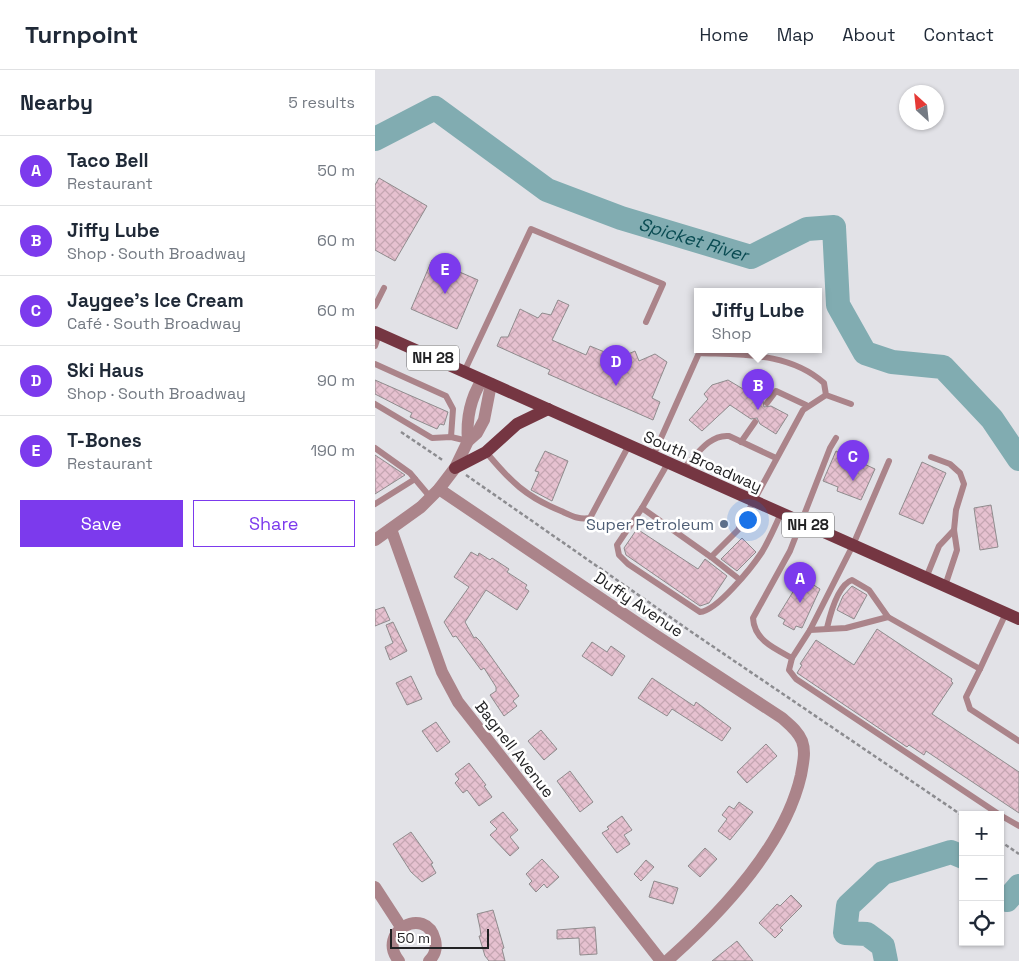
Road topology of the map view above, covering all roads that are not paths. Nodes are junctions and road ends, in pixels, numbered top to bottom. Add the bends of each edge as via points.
1 (384, 288) dead end
2 (375, 306) edge
3 (646, 322) dead end
4 (377, 337) edge
5 (375, 364) edge
6 (464, 372) junction
7 (486, 382) junction
8 (826, 395) junction
9 (767, 403) dead end
10 (375, 404) edge
11 (851, 404) dead end
12 (806, 405) junction
13 (548, 409) junction
14 (755, 422) dead end
15 (451, 437) junction
16 (836, 438) dead end
17 (468, 441) junction
18 (741, 442) junction
19 (629, 445) junction
20 (375, 448) edge
21 (486, 452) junction
22 (653, 456) junction
23 (931, 457) dead end
24 (776, 458) junction
25 (889, 461) dead end
26 (668, 463) junction
27 (455, 468) junction
28 (683, 469) junction
29 (415, 479) junction
30 (435, 494) junction
31 (755, 501) junction
32 (375, 504) edge
33 (643, 508) junction
34 (781, 513) junction
35 (799, 521) junction
36 (391, 530) junction
37 (954, 530) junction
38 (375, 540) edge
39 (853, 545) junction
40 (711, 557) junction
41 (926, 578) junction
42 (739, 579) junction
43 (945, 586) junction
44 (1006, 613) junction
45 (888, 617) junction
46 (1019, 619) edge
47 (827, 628) junction
48 (811, 630) junction
49 (791, 658) junction
50 (980, 669) junction
51 (1019, 741) edge
52 (994, 811) edge
53 (1004, 817) edge
54 (1019, 826) edge
55 (375, 887) edge
56 (401, 927) junction
57 (399, 961) edge
58 (429, 961) edge
59 (661, 961) edge
60 (667, 961) edge

1 - 2 lane
3 - 6 lane via 663,284 531,229
4 - 6 main road, South Broadway / NH 28
5 - 15 lane via 446,396 453,409
6 - 7 main road, South Broadway / NH 28
7 - 13 main road, South Broadway / NH 28
7 - 17 street via 484,420
7 - 17 street via 473,394 469,407
8 - 11 lane
8 - 12 lane
8 - 22 lane via 823,383 793,364 754,355 699,353
9 - 12 lane via 776,391
10 - 15 lane via 432,438
12 - 24 lane
13 - 19 main road, South Broadway / NH 28
13 - 21 main road via 517,424
14 - 18 lane
15 - 17 lane
16 - 35 lane
17 - 27 street
18 - 24 lane
18 - 28 lane via 729,436 716,437
19 - 21 lane via 590,518 581,520 520,490
19 - 22 main road, South Broadway / NH 28
20 - 29 lane
21 - 27 main road
22 - 26 main road, South Broadway / NH 28
23 - 37 lane via 950,464 960,473 963,484
24 - 31 lane
25 - 39 lane
26 - 28 main road, South Broadway / NH 28
26 - 33 lane
27 - 30 street
28 - 31 main road, South Broadway / NH 28
29 - 30 lane
29 - 32 lane
30 - 36 street
30 - 60 street, Duffy Avenue via 782,718 794,728 802,742 805,757 797,793 785,818 764,852 716,914
31 - 34 main road, South Broadway / NH 28
31 - 40 lane via 738,530
33 - 40 lane
33 - 42 lane via 617,545 619,555 628,564 701,612 716,606
34 - 35 main road, South Broadway / NH 28
34 - 42 lane via 761,554
35 - 39 main road, South Broadway / NH 28
35 - 49 lane via 790,551 753,618 753,625 763,640
36 - 38 street
36 - 59 street, Bagnell Avenue via 442,672 458,702
37 - 41 lane via 939,546
37 - 43 lane via 957,550
39 - 41 main road, South Broadway / NH 28
39 - 48 lane
40 - 42 lane
41 - 43 main road, South Broadway / NH 28
43 - 44 main road, South Broadway / NH 28
44 - 46 main road, South Broadway / NH 28
44 - 50 lane
45 - 47 lane via 846,628
45 - 47 lane via 869,590 852,580 845,585 833,607
45 - 50 lane
47 - 48 lane
48 - 49 lane
49 - 52 lane via 789,670 796,679
50 - 51 lane via 966,697 970,709
53 - 54 lane
55 - 56 street
56 - 57 street via 392,944
56 - 58 street via 416,923 430,930 436,944

